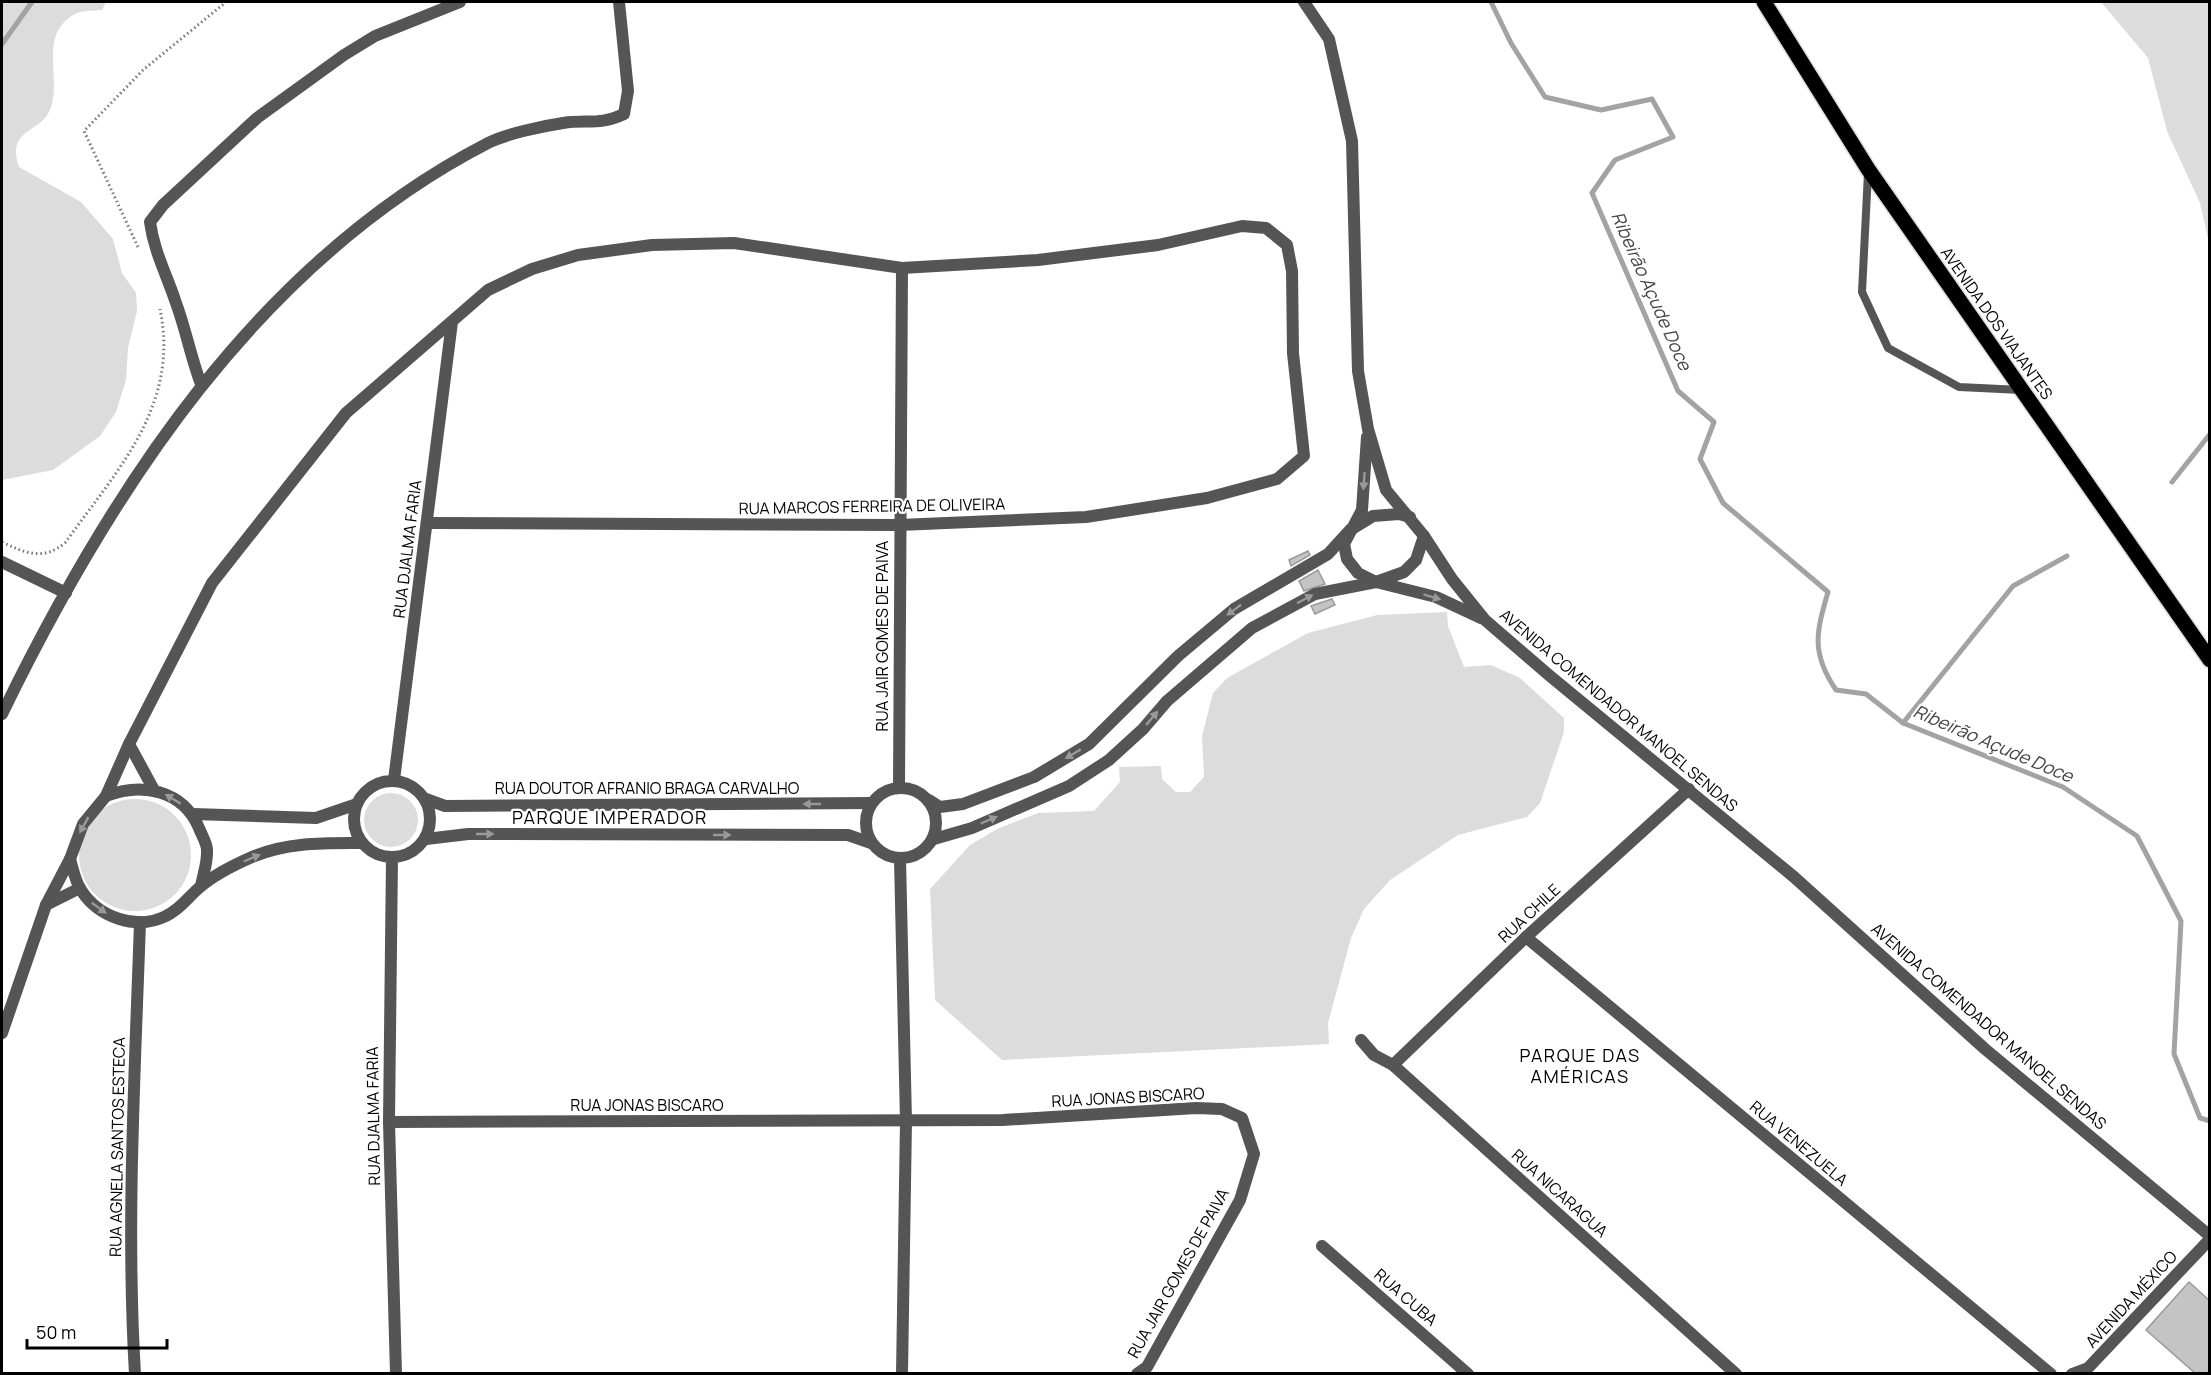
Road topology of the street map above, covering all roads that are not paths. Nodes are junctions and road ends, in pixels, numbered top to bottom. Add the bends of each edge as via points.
1 (460, 2) edge
2 (620, 2) edge
3 (1304, 2) edge
4 (1764, 2) edge
5 (1868, 169) junction
6 (902, 268) junction
7 (452, 322) junction
8 (201, 384) junction
9 (2022, 390) junction
10 (1368, 429) junction
11 (1410, 517) junction
12 (428, 523) junction
13 (898, 525) junction
14 (1350, 530) junction
15 (1424, 536) junction
16 (2, 562) edge
17 (1376, 582) junction
18 (66, 592) junction
19 (1485, 620) junction
20 (2210, 660) edge
21 (2, 714) edge
22 (129, 744) junction
23 (394, 780) junction
24 (899, 787) junction
25 (1689, 789) junction
26 (154, 790) junction
27 (106, 796) junction
28 (426, 799) junction
29 (930, 800) junction
30 (871, 803) junction
31 (357, 804) junction
32 (193, 814) junction
33 (426, 839) junction
34 (934, 839) junction
35 (361, 843) junction
36 (871, 843) junction
37 (392, 858) junction
38 (900, 859) junction
39 (70, 860) junction
40 (201, 886) junction
41 (80, 888) junction
42 (46, 905) junction
43 (140, 922) junction
44 (1526, 937) junction
45 (2, 1033) edge
46 (1360, 1040) dead end
47 (1393, 1065) junction
48 (1242, 1118) joint
49 (906, 1121) junction
50 (388, 1122) junction
51 (2210, 1238) edge
52 (1322, 1246) dead end
53 (135, 1374) edge
54 (396, 1374) edge
55 (902, 1374) edge
56 (1137, 1374) edge
57 (1468, 1374) edge
58 (1736, 1374) edge
59 (2051, 1374) edge
60 (2072, 1374) edge

1 - 8 street via 375,36 344,55 258,118 163,205 150,222 154,247 177,304
2 - 8 street via 628,91 624,114 605,123 563,123 491,142 402,193 286,289
3 - 10 street, AVENIDA COMENDADOR MANOEL SENDAS via 1329,39 1352,141 1358,371
4 - 5 main road, AVENIDA DOS VIAJANTES
5 - 9 main road, AVENIDA DOS VIAJANTES
5 - 9 lane via 1862,292 1888,348 1959,387
6 - 7 street via 734,243 652,245 579,255 532,269 488,290
6 - 13 street, RUA JAIR GOMES DE PAIVA
6 - 13 street, RUA MARCOS FERREIRA DE OLIVEIRA via 1038,260 1158,245 1242,226 1266,228 1287,245 1292,271 1293,353 1304,456 1277,479 1207,498 1086,517
7 - 12 street, RUA DJALMA FARIA
7 - 22 street via 346,413 212,583
8 - 18 street via 122,497
9 - 20 main road, AVENIDA DOS VIAJANTES
10 - 11 street, AVENIDA COMENDADOR MANOEL SENDAS via 1386,490
10 -> 14 street via 1362,510
11 - 14 street via 1373,516
11 - 15 street, AVENIDA COMENDADOR MANOEL SENDAS
12 - 13 street, RUA MARCOS FERREIRA DE OLIVEIRA
12 - 23 street, RUA DJALMA FARIA
13 - 24 street, RUA JAIR GOMES DE PAIVA
14 - 17 street via 1344,544 1347,559 1358,573
14 -> 29 street via 1328,554 1234,609 1178,656 1089,744 1034,777 963,804 940,807
15 - 17 street via 1416,560 1404,572
15 - 19 street, AVENIDA COMENDADOR MANOEL SENDAS
16 - 18 street
17 -> 19 street via 1437,597
34 -> 17 street via 972,828 1069,786 1109,760 1167,700 1252,628 1316,594
18 - 21 street
19 - 25 street, AVENIDA COMENDADOR MANOEL SENDAS
22 - 26 street
22 - 27 street
23 - 28 street, RUA DOUTOR AFRANIO BRAGA CARVALHO via 411,785
23 - 31 street via 373,786
24 - 29 street via 916,790
24 - 30 street via 882,792
25 - 44 street, RUA CHILE
25 - 51 street, AVENIDA COMENDADOR MANOEL SENDAS via 1794,877 1985,1049
26 - 27 street via 121,790
32 -> 26 street via 175,798
27 -> 39 street via 82,824
30 -> 28 street, RUA DOUTOR AFRANIO BRAGA CARVALHO via 445,806
28 - 33 street via 431,820
29 - 34 street via 937,819
30 - 36 street via 865,823
31 - 32 street via 316,818
31 - 35 street via 354,824
32 - 40 street via 207,849
33 -> 36 street via 468,834 848,835
33 - 37 street via 414,852
34 - 38 street via 920,854
35 - 37 street via 376,855
40 -> 35 street via 252,857 290,845
36 - 38 street via 884,855
37 - 50 street, RUA DJALMA FARIA
38 - 49 street
39 - 41 street
39 - 42 street
40 - 43 street via 184,905 164,917
41 - 42 street
41 -> 43 street via 105,913
42 - 45 street
43 - 53 street, RUA AGNELA SANTOS ESTECA via 131,1171
44 - 47 street, RUA CHILE
44 - 59 street, RUA VENEZUELA
46 - 47 street, RUA NICARAGUA
47 - 58 street, RUA NICARAGUA
48 - 49 street, RUA JONAS BISCARO via 1222,1110 1196,1108 1003,1120
48 - 56 street, RUA JAIR GOMES DE PAIVA via 1254,1154 1240,1200 1148,1366
49 - 50 street, RUA JONAS BISCARO
49 - 55 street
50 - 54 street, RUA DJALMA FARIA
51 - 60 street, AVENIDA MÉXICO via 2088,1368
52 - 57 street, RUA CUBA

